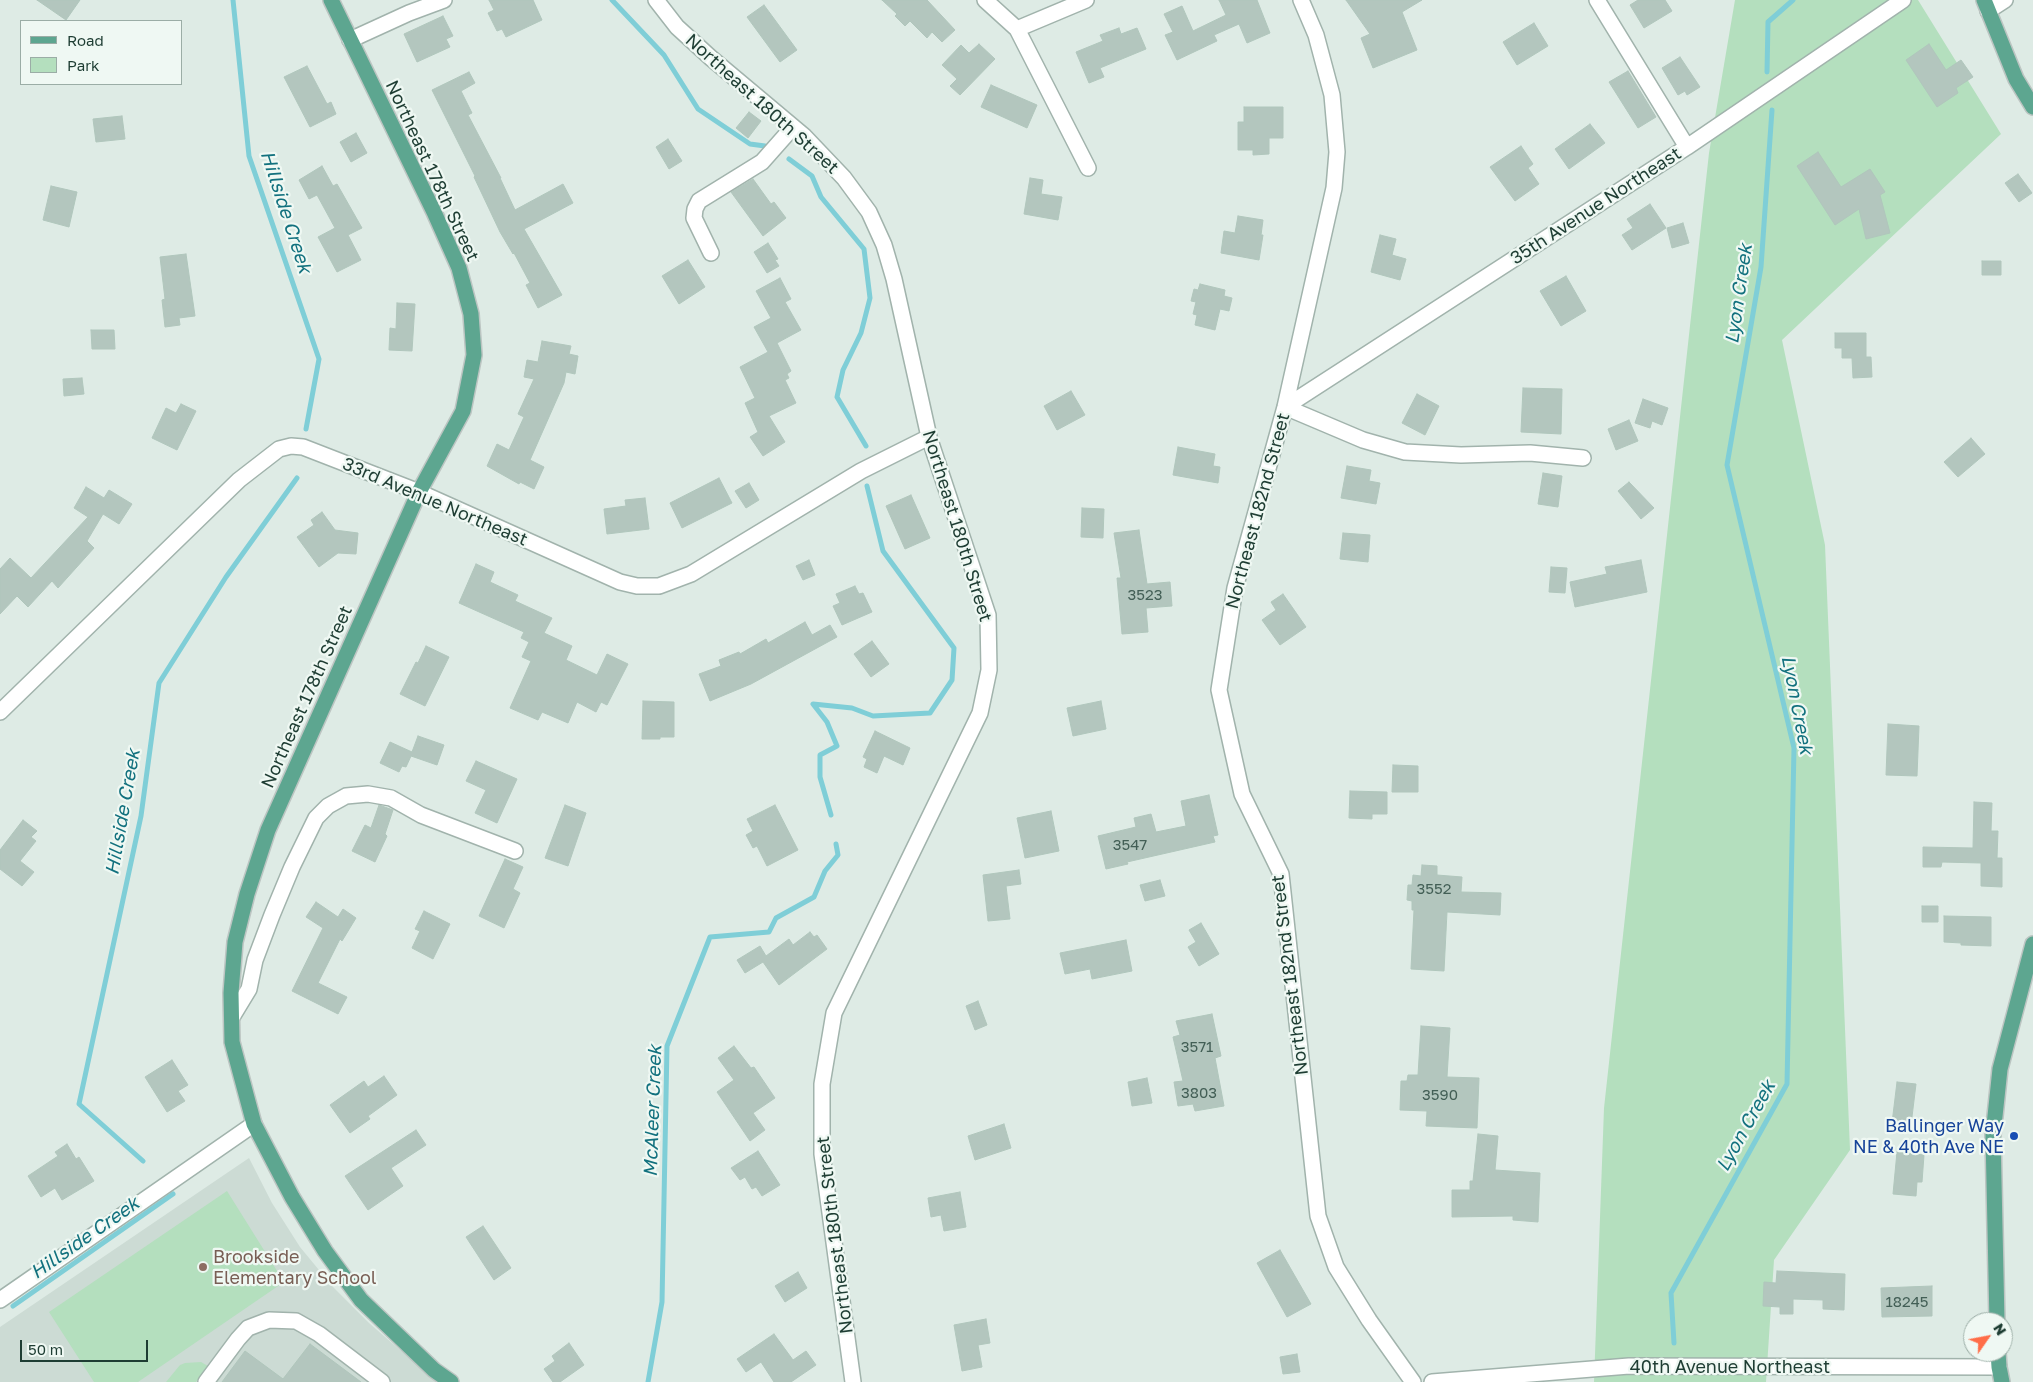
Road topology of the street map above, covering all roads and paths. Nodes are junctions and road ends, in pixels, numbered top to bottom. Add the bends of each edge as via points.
1 (331, 0) edge
2 (444, 0) edge
3 (656, 0) edge
4 (986, 0) edge
5 (1086, 0) edge
6 (1301, 0) edge
7 (1597, 0) edge
8 (1903, 0) edge
9 (2004, 0) edge
10 (1986, 5) edge
11 (1017, 29) junction
12 (350, 40) junction
13 (2033, 107) edge
14 (794, 127) junction
15 (1687, 147) junction
16 (1088, 168) dead end
17 (711, 253) dead end
18 (1285, 407) junction
19 (929, 437) junction
20 (1583, 458) dead end
21 (419, 492) junction
22 (0, 712) edge
23 (515, 851) dead end
24 (2033, 944) edge
25 (232, 1017) junction
26 (254, 1124) junction
27 (0, 1300) edge
28 (1997, 1312) edge
29 (1963, 1361) edge
30 (1998, 1362) edge
31 (206, 1382) edge
32 (382, 1382) edge
33 (451, 1382) edge
34 (853, 1382) edge
35 (1414, 1382) edge
36 (1432, 1382) edge
37 (2002, 1382) edge

1 - 12 main road, Northeast 178th Street
2 - 12 street
3 - 14 street, Northeast 180th Street via 677,27
4 - 11 street
5 - 11 street
6 - 18 street, Northeast 182nd Street via 1316,35 1332,95 1337,152 1334,188
7 - 15 street
8 - 15 street, 35th Avenue Northeast
9 - 10 street
10 - 13 main road via 2016,79
11 - 16 street
12 - 21 main road, Northeast 178th Street via 459,268 471,314 474,355 463,411
14 - 17 street via 762,162 699,201 694,218
14 - 19 street, Northeast 180th Street via 844,178 869,212 884,245
15 - 18 street, 35th Avenue Northeast
18 - 20 street via 1363,440 1405,452 1460,455 1530,453
18 - 35 street, Northeast 182nd Street via 1234,588 1219,690 1242,794 1281,874 1318,1216 1336,1267
19 - 21 street, 33rd Avenue Northeast via 861,471 691,574 659,586 620,582
19 - 34 street, Northeast 180th Street via 988,615 989,670 980,713 834,1014 822,1084 822,1154
21 - 22 street, 33rd Avenue Northeast via 303,447 279,449 239,480
21 - 25 main road, Northeast 178th Street via 268,830 235,942
23 - 25 street via 421,815 391,798 368,794 346,796 328,806 316,818 289,875 255,960 249,989
24 - 28 main road via 2000,1070 1993,1135
25 - 26 main road, Northeast 178th Street via 232,1042
26 - 27 street
26 - 33 main road, Northeast 178th Street via 324,1251 361,1300 434,1370
29 - 36 street, 40th Avenue Northeast via 1629,1366
30 - 37 main road
31 - 32 street via 248,1328 269,1320 296,1321 304,1325

